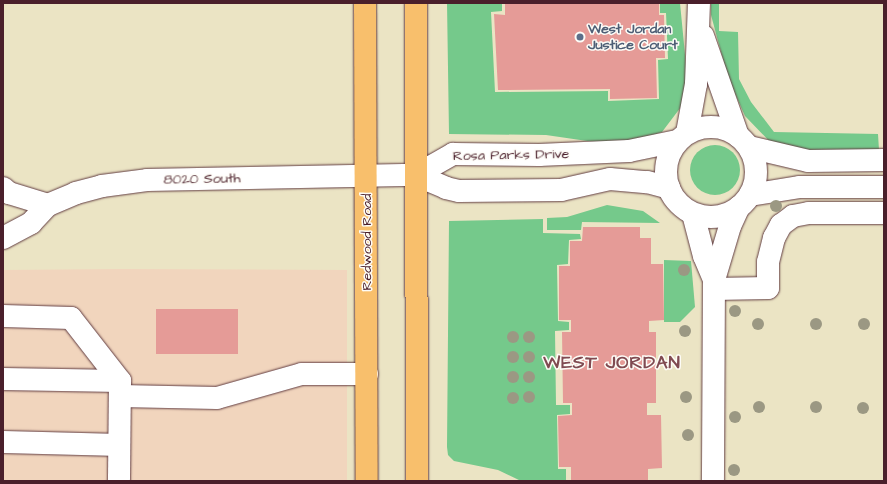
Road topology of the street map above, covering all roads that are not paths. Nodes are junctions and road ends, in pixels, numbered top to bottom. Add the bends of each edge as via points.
1 (366, 3) edge
2 (416, 3) edge
3 (699, 3) edge
4 (699, 26) junction
5 (682, 137) junction
6 (744, 141) junction
7 (884, 160) edge
8 (416, 175) junction
9 (366, 177) junction
10 (884, 187) edge
11 (3, 188) edge
12 (669, 188) junction
13 (745, 201) junction
14 (48, 205) junction
15 (884, 213) edge
16 (693, 214) junction
17 (3, 238) edge
18 (714, 284) junction
19 (3, 316) edge
20 (367, 374) junction
21 (3, 379) edge
22 (120, 388) junction
23 (3, 442) edge
24 (119, 445) junction
25 (119, 481) edge
26 (367, 481) edge
27 (417, 481) edge
28 (713, 481) edge

1 - 9 main road, Redwood Road
2 - 8 main road
3 - 4 street
4 - 5 street via 696,84
4 - 6 street
5 - 6 street via 706,126 723,128
5 - 8 street, Rosa Parks Drive via 629,151 539,155 452,154
5 - 12 street via 668,155 665,172
6 - 7 street via 808,161
6 - 13 street via 756,163 756,179
8 - 9 street, 8020 South
8 - 12 street via 459,191 561,190 610,179 647,182
8 - 27 main road
9 - 14 street, 8020 South via 147,180 102,186 76,193
9 - 20 main road, Redwood Road
10 - 13 street via 800,187
11 - 14 street via 9,193
12 - 16 street via 678,203
13 - 16 street via 724,215 707,217
13 - 18 street via 730,226
14 - 17 street, 8020 South via 31,223
15 - 18 street via 809,213 793,216 782,225 774,238 768,262 768,288
16 - 18 street
18 - 28 street
19 - 22 street via 71,318
20 - 22 street via 302,374 217,398
20 - 26 main road, Redwood Road
21 - 22 street
22 - 24 street
23 - 24 street
24 - 25 street

